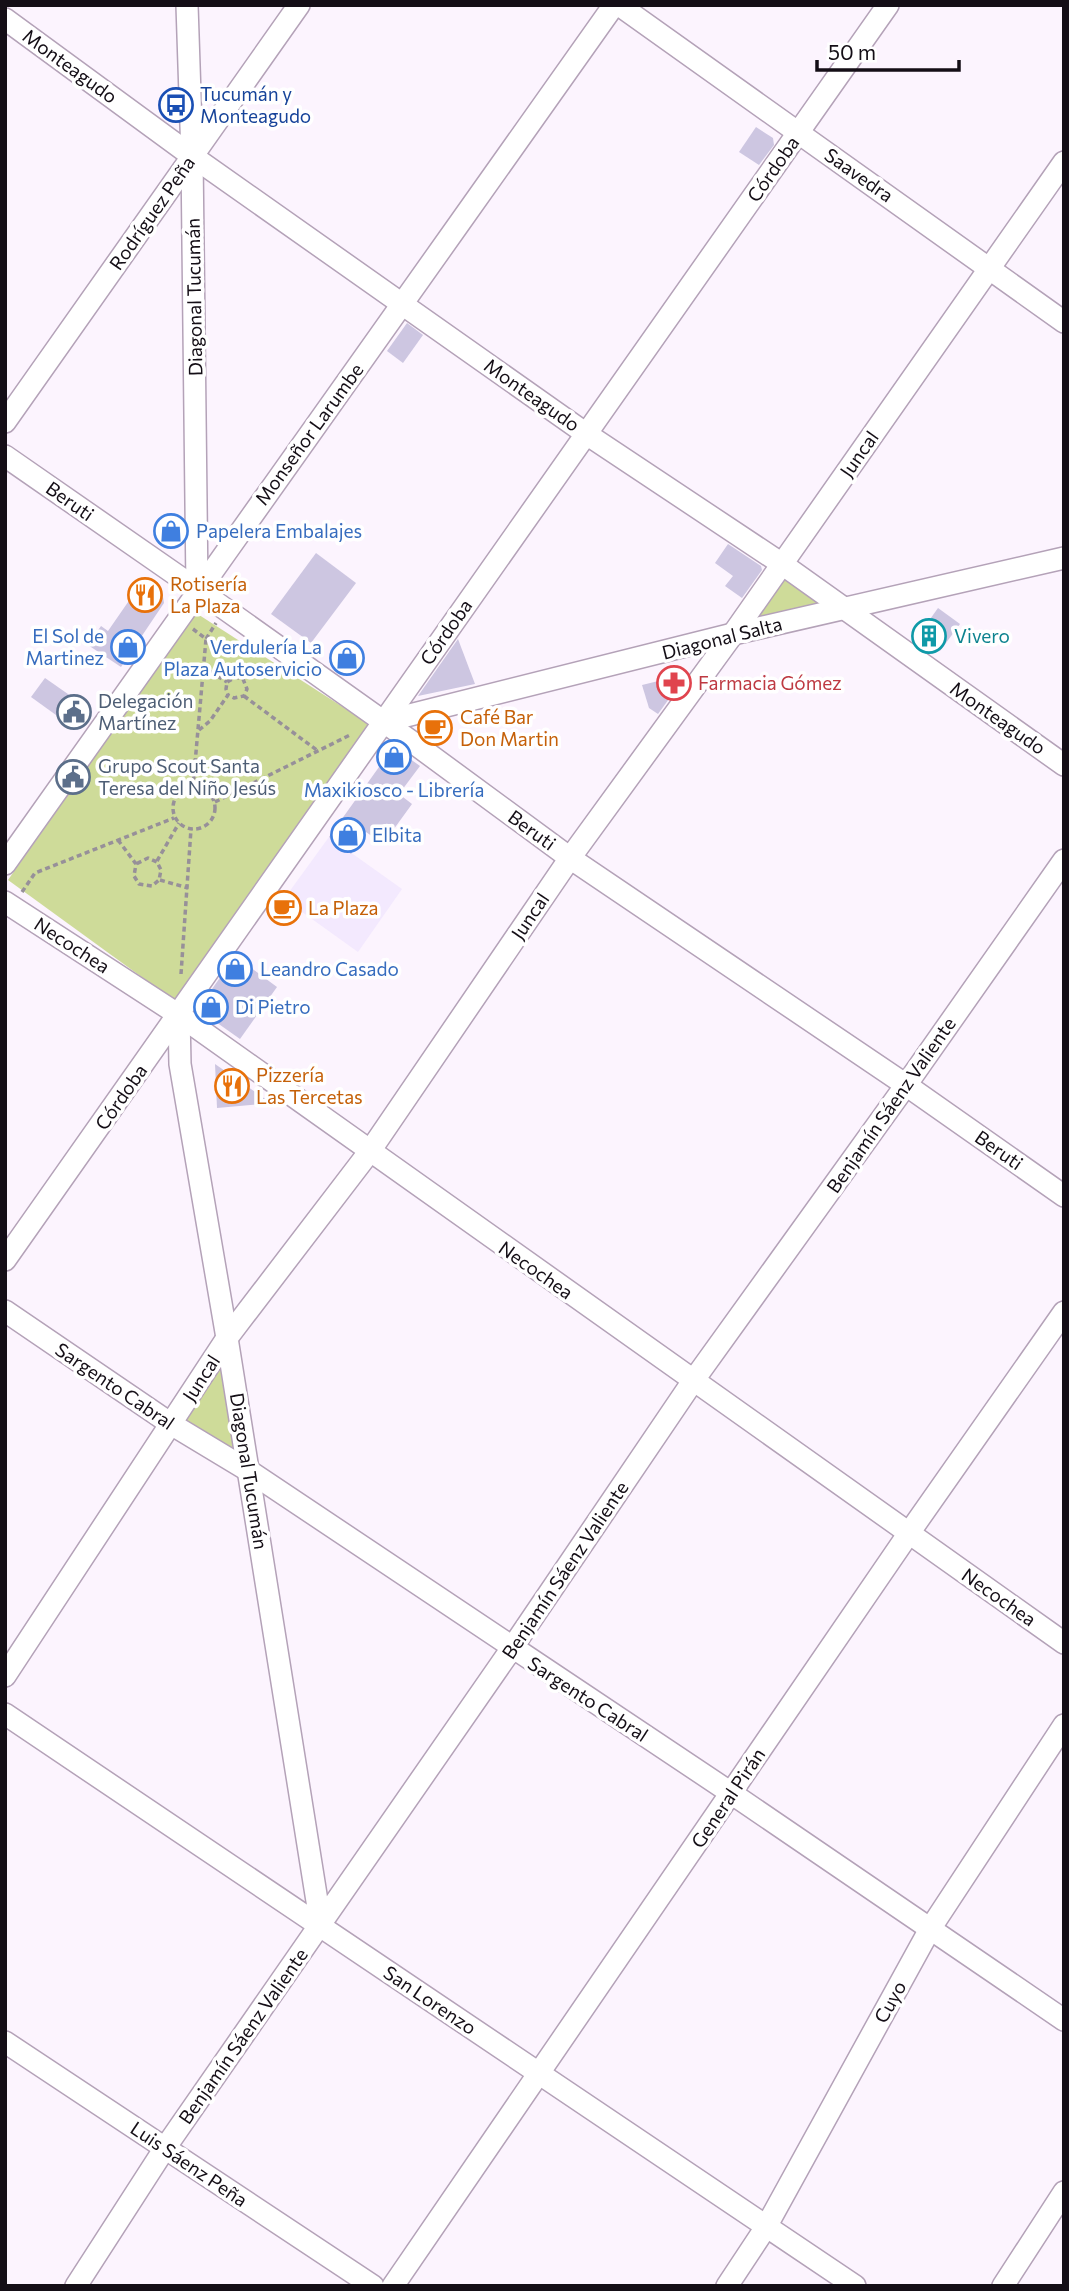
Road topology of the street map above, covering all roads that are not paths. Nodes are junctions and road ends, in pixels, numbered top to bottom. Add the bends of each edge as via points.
1 (187, 5) edge
2 (299, 5) edge
3 (616, 5) edge
4 (888, 5) edge
5 (5, 19) edge
6 (799, 133) junction
7 (192, 156) junction
8 (1064, 162) edge
9 (990, 268) junction
10 (404, 304) junction
11 (1064, 322) edge
12 (5, 422) edge
13 (585, 433) junction
14 (5, 456) edge
15 (1064, 558) edge
16 (782, 564) junction
17 (197, 589) junction
18 (843, 608) junction
19 (733, 634) junction
20 (377, 718) junction
21 (1064, 765) edge
22 (570, 858) junction
23 (1064, 860) edge
24 (5, 863) edge
25 (9, 904) edge
26 (178, 1015) junction
27 (906, 1085) junction
28 (370, 1151) junction
29 (1064, 1196) edge
30 (5, 1260) edge
31 (5, 1311) edge
32 (1064, 1312) edge
33 (228, 1338) junction
34 (694, 1381) junction
35 (171, 1424) junction
36 (249, 1471) junction
37 (909, 1533) junction
38 (1064, 1643) edge
39 (512, 1648) junction
40 (5, 1676) edge
41 (5, 1714) edge
42 (1064, 1725) edge
43 (731, 1793) junction
44 (321, 1926) junction
45 (930, 1929) junction
46 (1064, 2020) edge
47 (5, 2042) edge
48 (539, 2075) junction
49 (165, 2148) junction
50 (1064, 2192) edge
51 (766, 2227) junction
52 (76, 2286) edge
53 (373, 2286) edge
54 (393, 2286) edge
55 (727, 2286) edge
56 (855, 2286) edge
57 (1003, 2286) edge

1 - 7 street, Diagonal Tucumán
2 - 7 street, Rodríguez Peña
3 - 6 street, Saavedra
3 - 10 street, Monseñor Larumbe
4 - 6 street, Córdoba
5 - 7 street, Monteagudo
6 - 9 street, Saavedra
6 - 13 street, Córdoba
7 - 10 street, Monteagudo
7 - 12 street, Rodríguez Peña
7 - 17 street, Diagonal Tucumán
8 - 9 street, Juncal
9 - 11 street, Saavedra
9 - 16 street, Juncal
10 - 13 street, Monteagudo
10 - 17 street, Monseñor Larumbe
13 - 16 street, Monteagudo
13 - 20 street, Córdoba
14 - 17 street, Beruti
15 - 18 street, Diagonal Salta
16 - 18 street, Monteagudo
16 - 19 street, Juncal
17 - 20 street, Beruti
17 - 24 street, Monseñor Larumbe
18 - 19 street, Diagonal Salta
18 - 21 street, Monteagudo
19 - 20 street, Diagonal Salta
19 - 22 street, Juncal
20 - 22 street, Beruti
20 - 26 street, Córdoba
22 - 27 street, Beruti
22 - 28 street, Juncal
23 - 27 street, Benjamín Sáenz Valiente
25 - 26 street, Necochea
26 - 28 street, Necochea
26 - 30 street, Córdoba
26 - 33 street, Diagonal Tucumán via 180,1064
27 - 29 street, Beruti
27 - 34 street, Benjamín Sáenz Valiente
28 - 33 street, Juncal
28 - 34 street, Necochea
31 - 35 street, Sargento Cabral
32 - 37 street, General Pirán
33 - 35 street, Juncal
33 - 36 street, Diagonal Tucumán
34 - 37 street, Necochea
34 - 39 street, Benjamín Sáenz Valiente
35 - 36 street, Sargento Cabral
35 - 40 street, Juncal
36 - 39 street, Sargento Cabral
36 - 44 street, Diagonal Tucumán
37 - 38 street, Necochea
37 - 43 street, General Pirán
39 - 43 street, Sargento Cabral
39 - 44 street, Benjamín Sáenz Valiente
41 - 44 street, San Lorenzo
42 - 45 street, Cuyo
43 - 45 street, Sargento Cabral
43 - 48 street, General Pirán
44 - 48 street, San Lorenzo
44 - 49 street, Benjamín Sáenz Valiente
45 - 46 street, Sargento Cabral
45 - 51 street, Cuyo
47 - 49 street, Luis Sáenz Peña
48 - 51 street, San Lorenzo
48 - 54 street, General Pirán
49 - 52 street, Benjamín Sáenz Valiente
49 - 53 street, Luis Sáenz Peña
50 - 57 street
51 - 55 street, Cuyo
51 - 56 street, San Lorenzo

